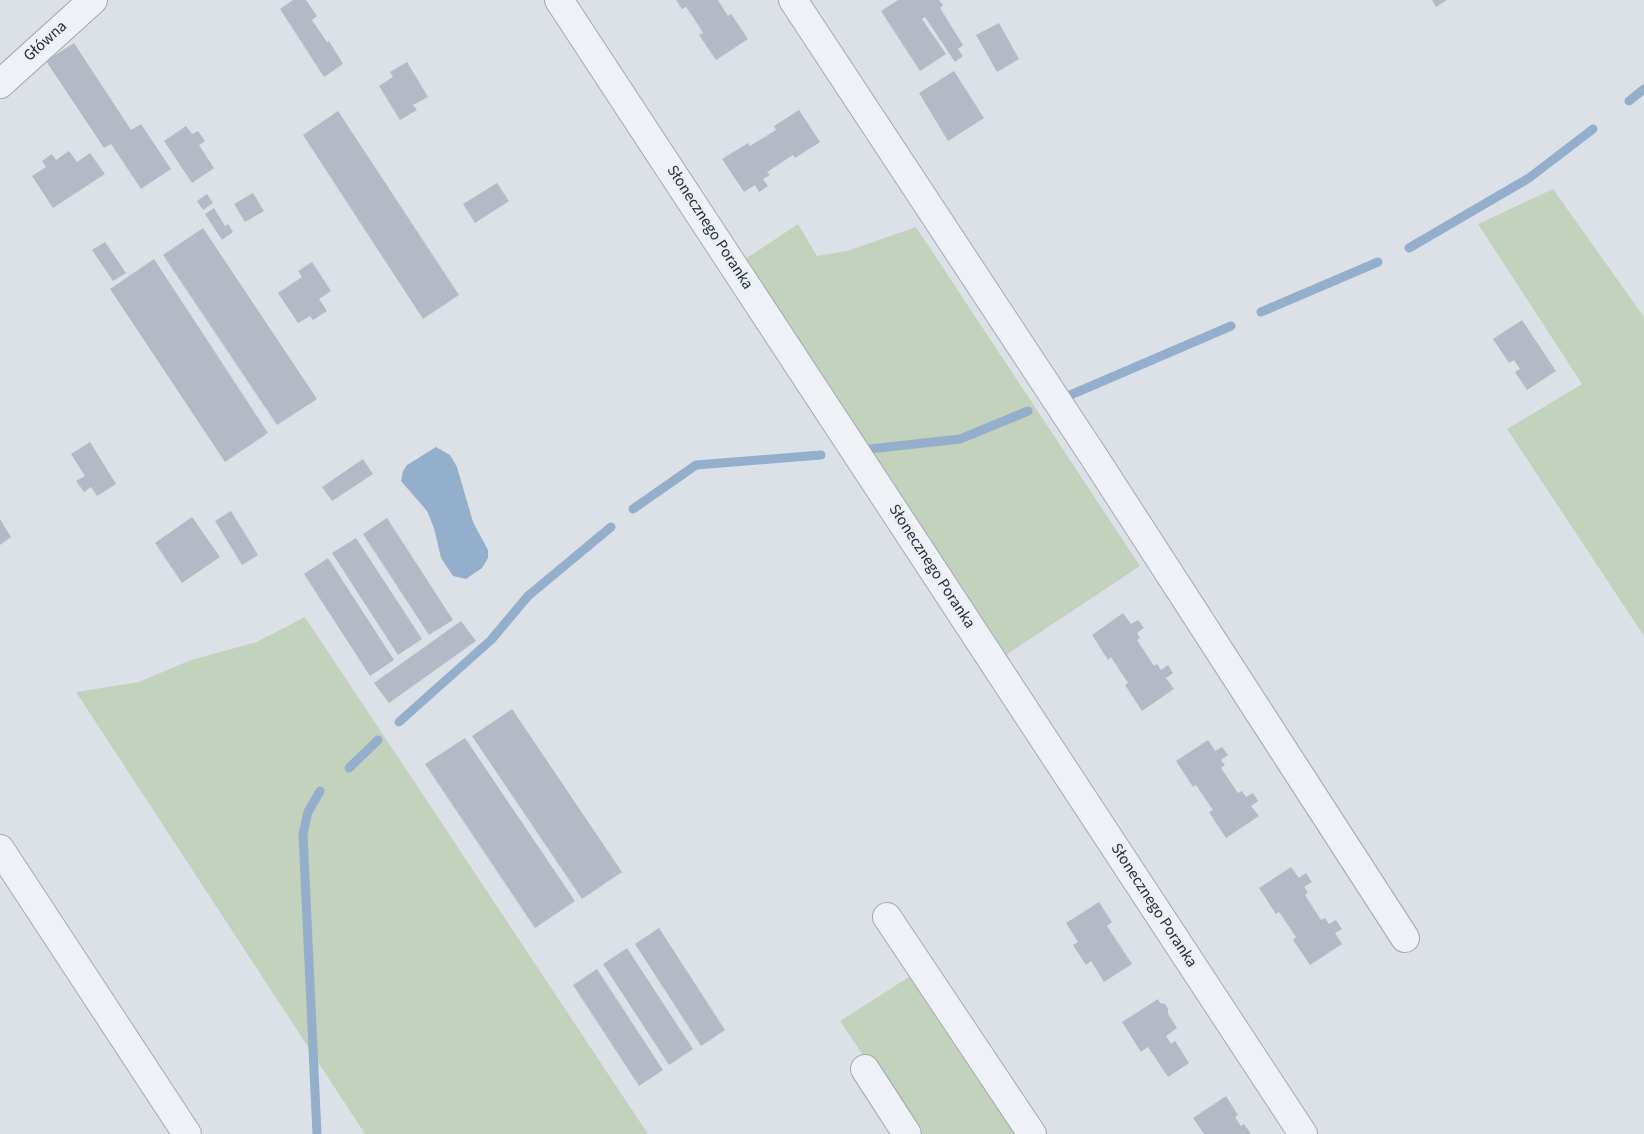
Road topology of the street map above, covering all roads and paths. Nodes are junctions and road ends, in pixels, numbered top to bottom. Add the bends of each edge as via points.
1 (93, 0) edge
2 (559, 0) edge
3 (793, 0) edge
4 (0, 84) edge
5 (0, 849) edge
6 (887, 917) dead end
7 (1405, 938) dead end
8 (864, 1069) dead end
9 (187, 1134) edge
10 (907, 1134) edge
11 (1032, 1134) edge
12 (1303, 1134) edge

1 - 4 street, Główna
2 - 12 street, Słonecznego Poranka
3 - 7 street via 1094,456
5 - 9 street
6 - 11 street
8 - 10 street

